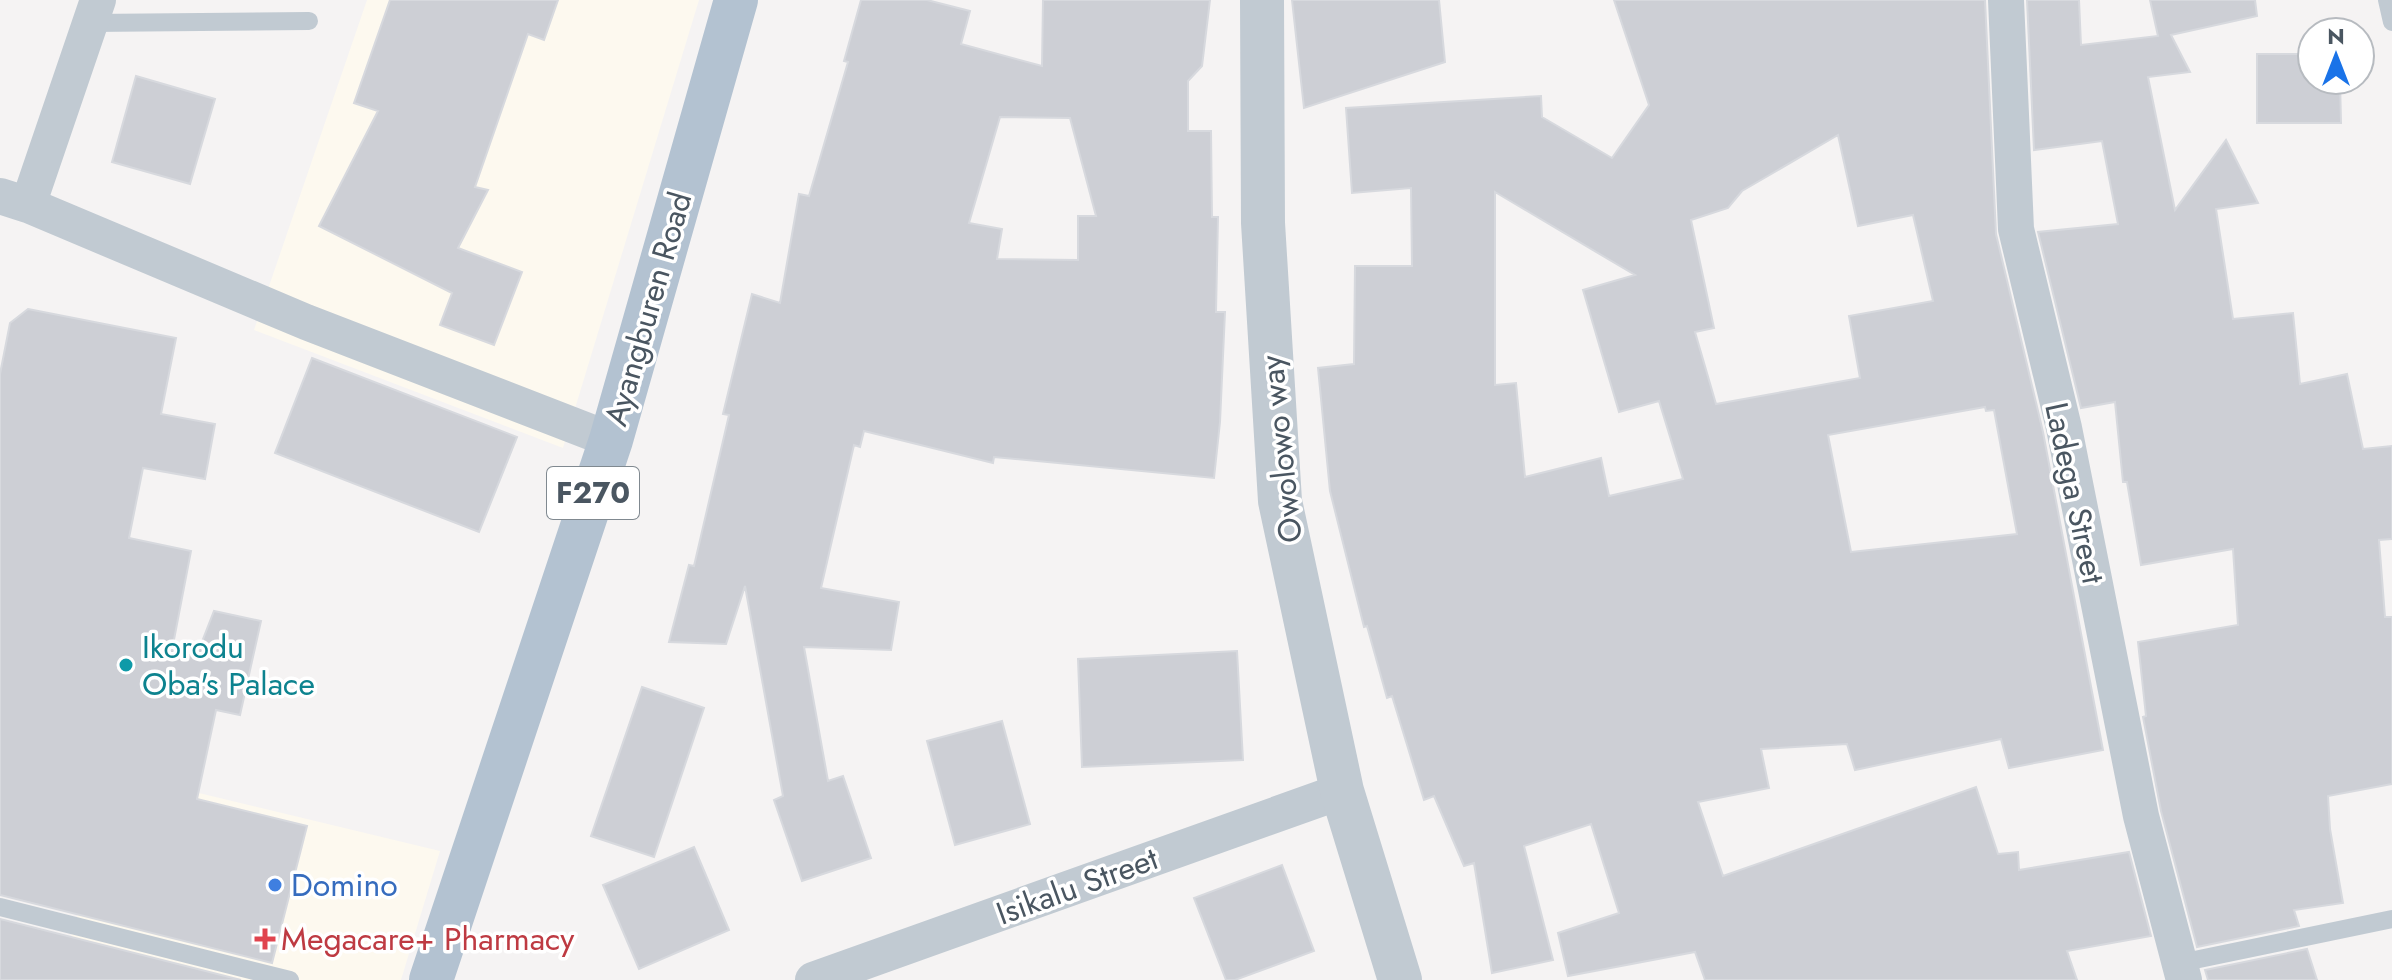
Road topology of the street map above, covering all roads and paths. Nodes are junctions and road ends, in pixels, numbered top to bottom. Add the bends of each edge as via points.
1 (736, 0) edge
2 (1262, 0) edge
3 (2006, 0) edge
4 (2387, 0) edge
5 (94, 12) edge
6 (309, 21) dead end
7 (2392, 22) edge
8 (14, 201) edge
9 (611, 440) junction
10 (1342, 791) junction
11 (0, 907) edge
12 (2392, 919) edge
13 (2182, 971) edge
14 (290, 980) edge
15 (431, 980) edge
16 (813, 980) edge
17 (1400, 980) edge

1 - 9 main road, Ayangburen Road / F270
2 - 10 street, Owolowo way via 1263,223 1280,501
3 - 13 street, Ladega Street via 2016,229 2064,428 2141,816
4 - 7 lane
5 - 6 lane
5 - 8 street
8 - 9 street
9 - 15 main road, Ayangburen Road / F270
10 - 16 street, Isikalu Street
10 - 17 street, Owolowo way
11 - 14 lane
12 - 13 lane

